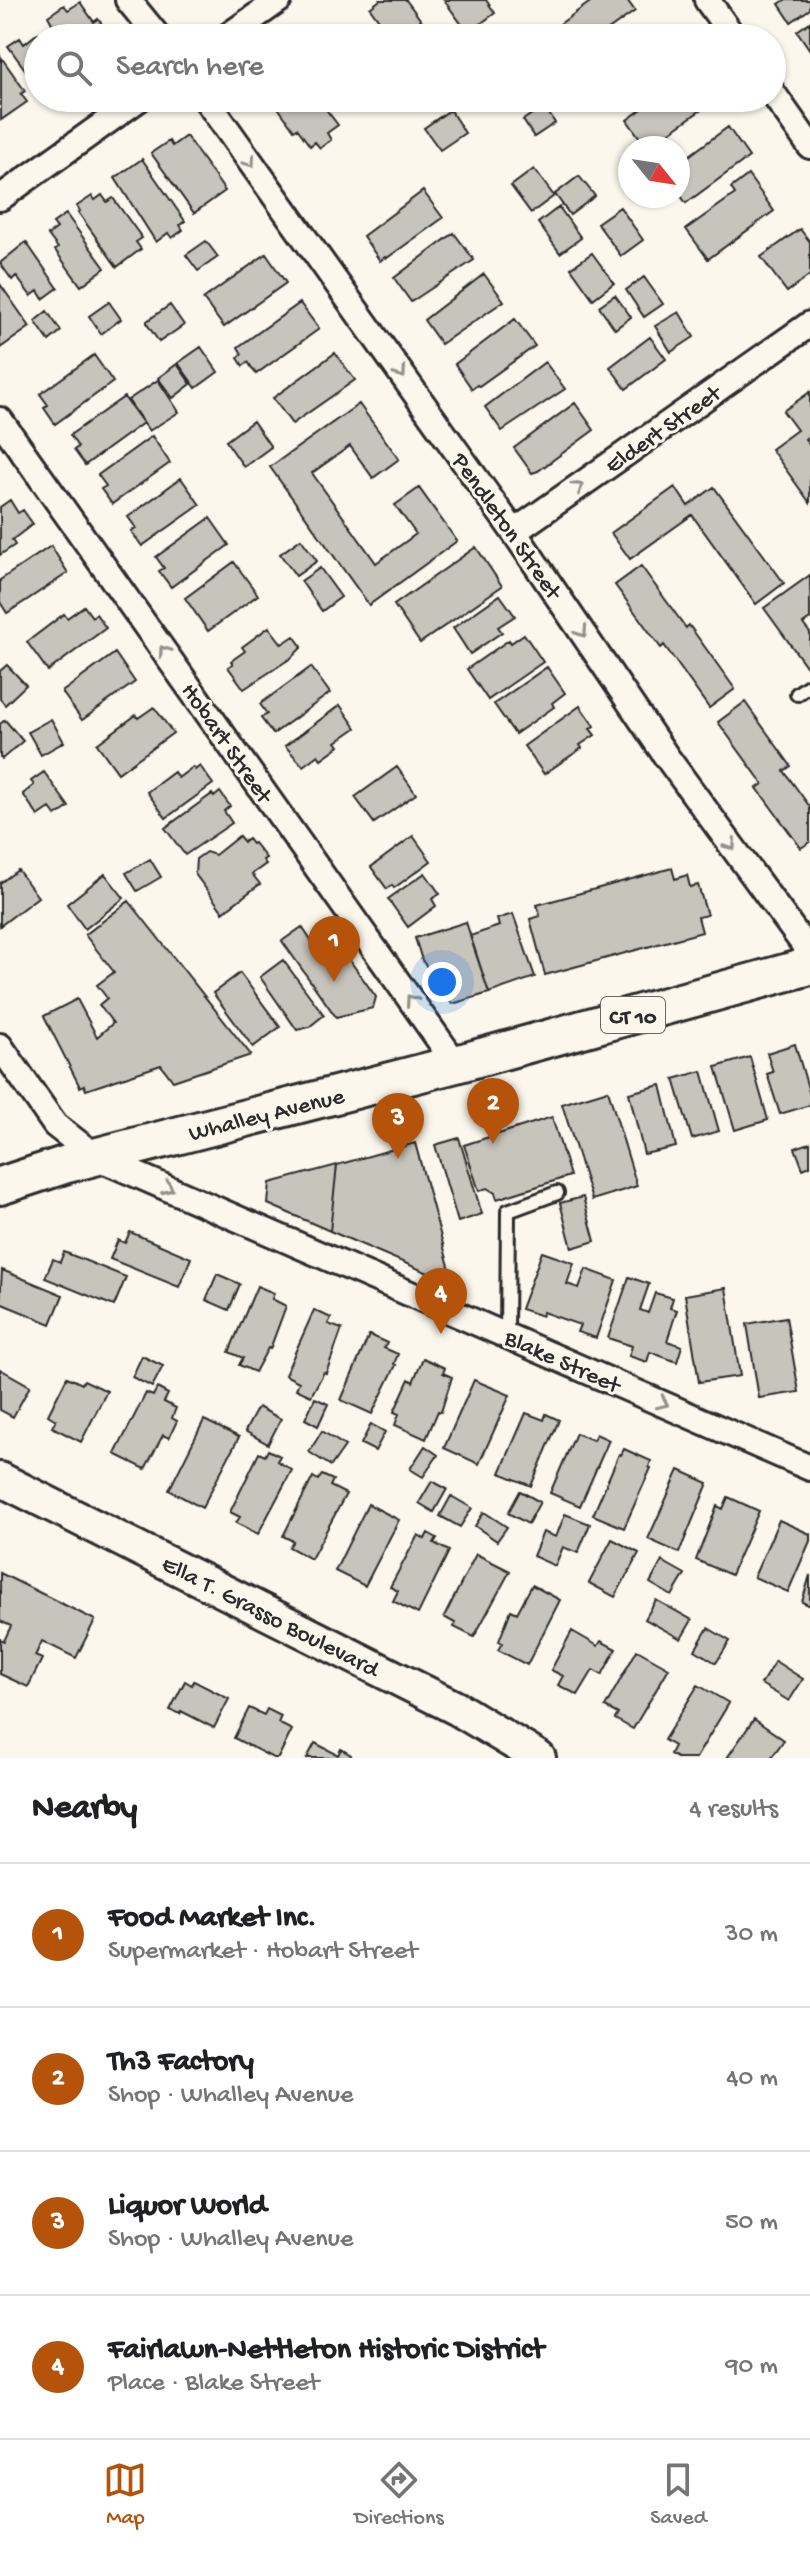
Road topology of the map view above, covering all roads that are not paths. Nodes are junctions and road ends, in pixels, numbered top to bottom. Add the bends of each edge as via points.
1 (128, 0) edge
2 (279, 0) edge
3 (707, 0) edge
4 (148, 24) edge
5 (245, 24) edge
6 (724, 24) edge
7 (120, 112) edge
8 (215, 112) edge
9 (786, 112) edge
10 (810, 146) edge
11 (0, 198) edge
12 (810, 324) edge
13 (0, 420) edge
14 (514, 532) junction
15 (810, 685) edge
16 (797, 694) dead end
17 (810, 953) edge
18 (810, 966) edge
19 (0, 1046) edge
20 (456, 1064) junction
21 (96, 1157) junction
22 (0, 1186) edge
23 (557, 1193) dead end
24 (507, 1336) junction
25 (810, 1468) edge
26 (0, 1479) edge
27 (539, 1758) edge

1 - 4 street
2 - 5 street
3 - 6 street
7 - 11 street
8 -> 14 street, Pendleton Street
9 - 10 street
14 -> 12 street, Eldert Street
20 -> 13 street, Hobart Street
14 -> 17 street, Pendleton Street via 666,756
15 - 16 lane
18 - 20 main road, Whalley Avenue / CT 10
19 - 21 street, Blake Street via 55,1125
20 - 21 main road, Whalley Avenue / CT 10
21 - 22 main road, Whalley Avenue / CT 10
21 -> 24 street, Blake Street
23 - 24 lane via 508,1211
24 -> 25 street, Blake Street
26 - 27 main road, Ella T. Grasso Boulevard via 458,1709

